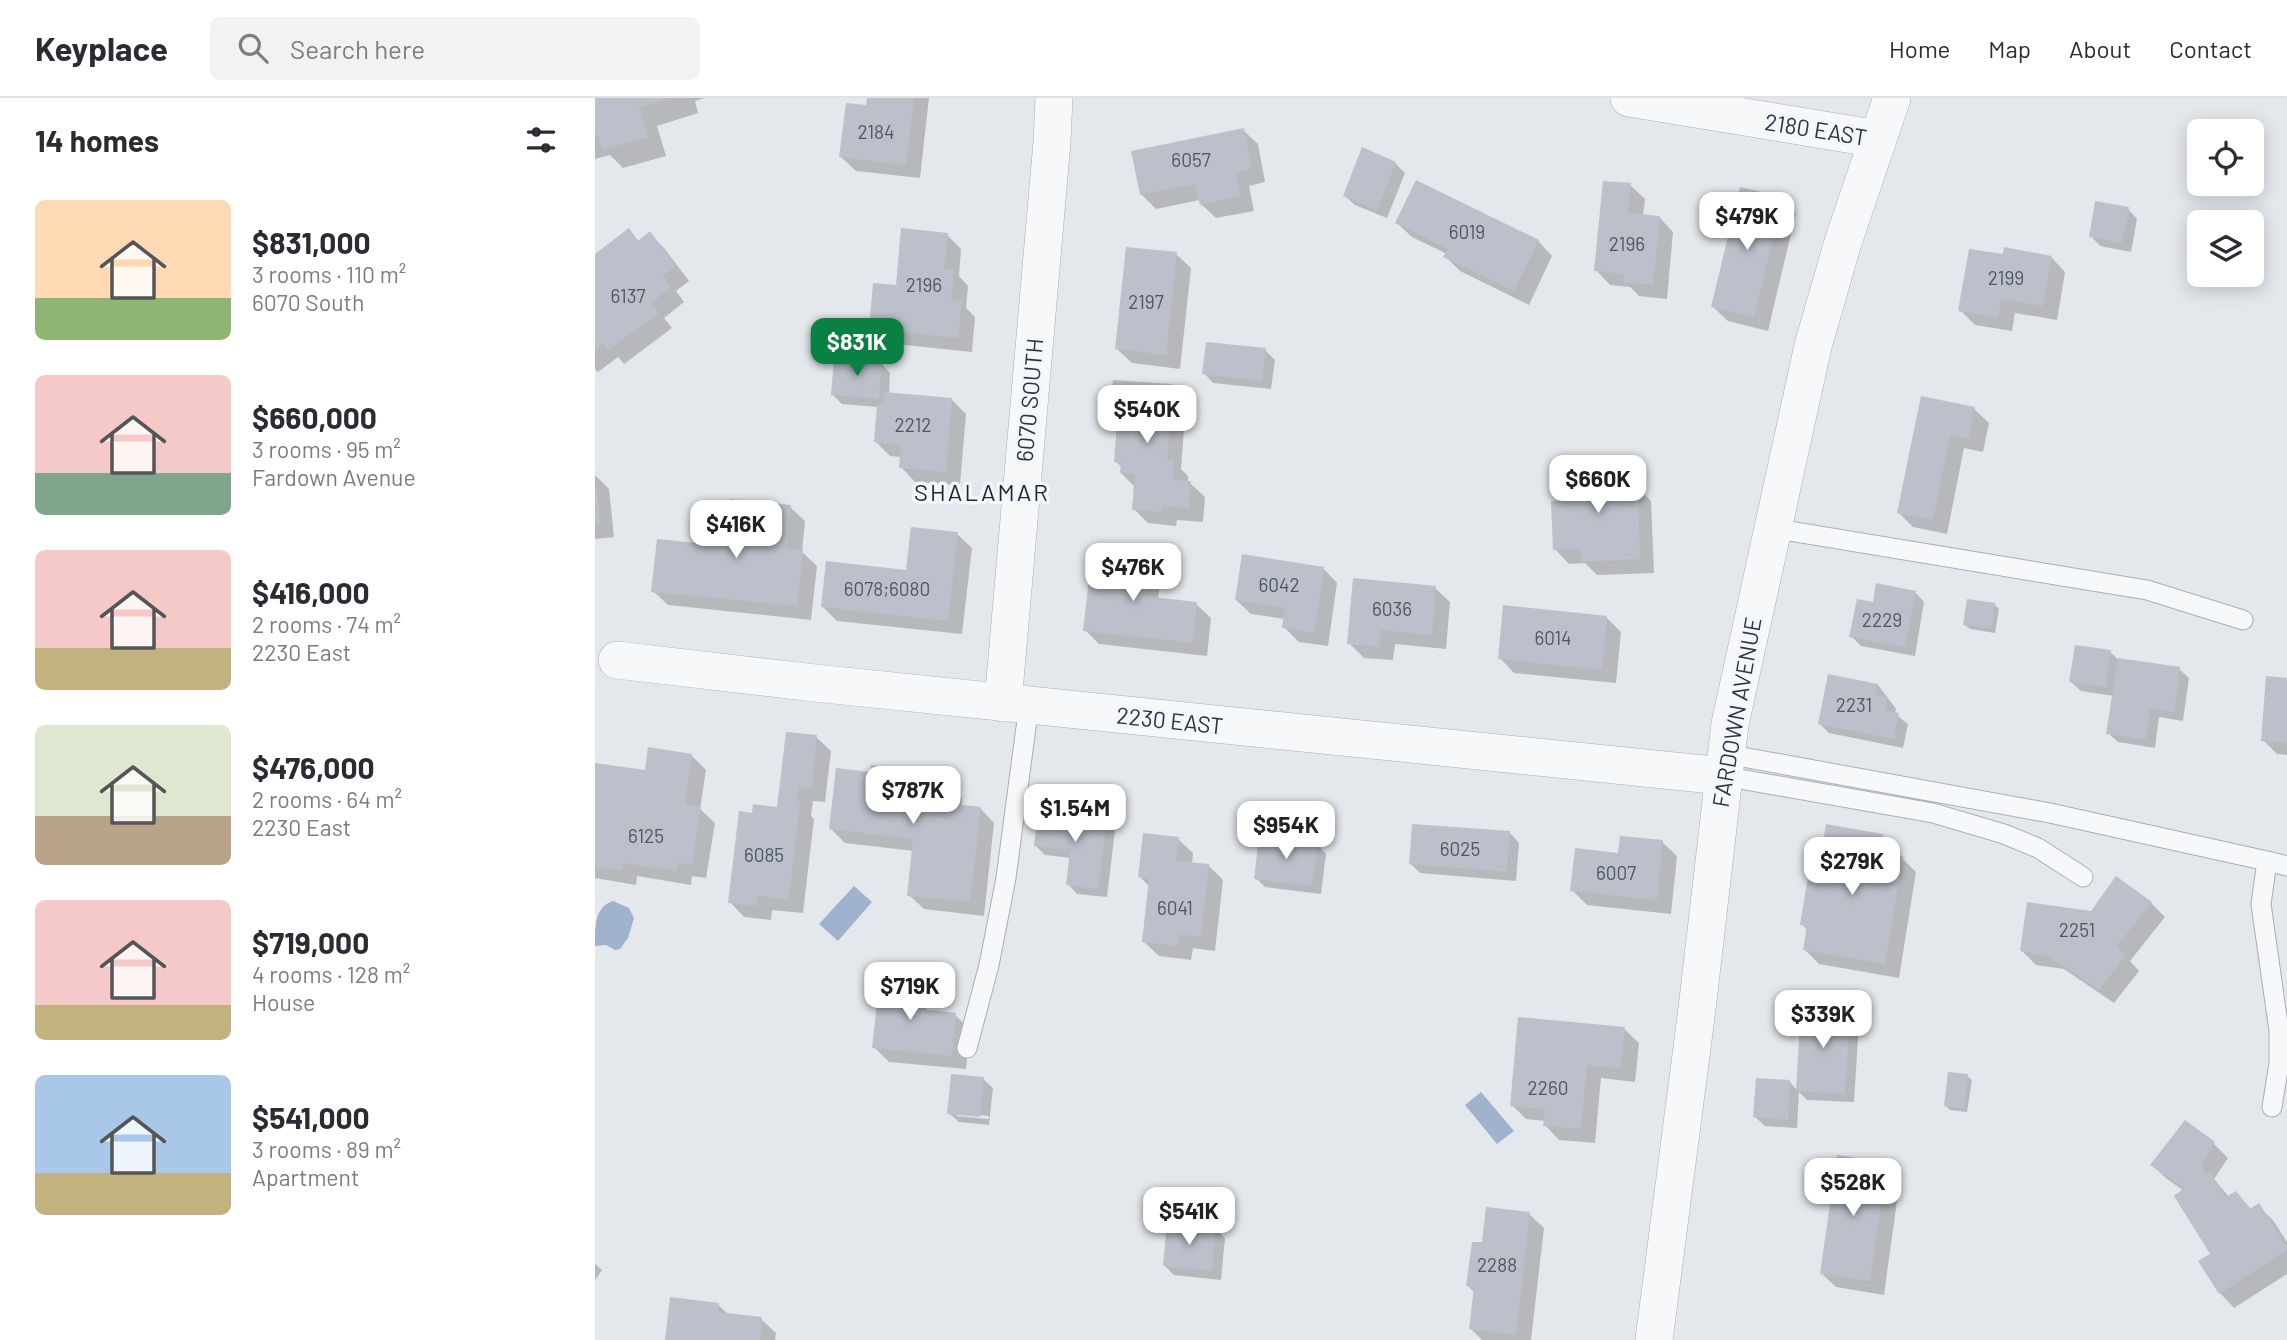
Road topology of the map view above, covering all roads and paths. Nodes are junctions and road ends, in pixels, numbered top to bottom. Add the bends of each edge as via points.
1 (1054, 98) edge
2 (1629, 98) edge
3 (1892, 98) edge
4 (1878, 139) junction
5 (1771, 528) junction
6 (2243, 620) dead end
7 (617, 660) dead end
8 (1016, 704) junction
9 (1724, 765) junction
10 (2267, 861) junction
11 (2287, 866) edge
12 (2083, 877) dead end
13 (967, 1048) dead end
14 (2272, 1107) dead end
15 (1654, 1340) edge

1 - 8 street, 6070 SOUTH
2 - 4 street, 2180 EAST
3 - 4 street, FARDOWN AVENUE
4 - 5 street, FARDOWN AVENUE via 1812,346
5 - 6 lane via 2147,590
5 - 9 street, FARDOWN AVENUE
7 - 8 street, 2230 EAST
8 - 9 street, 2230 EAST
8 - 13 lane via 1006,878
9 - 10 lane via 2050,813
9 - 12 lane via 2004,834 2038,848
9 - 15 street, FARDOWN AVENUE
10 - 11 lane
10 - 14 lane via 2262,904 2279,1031

